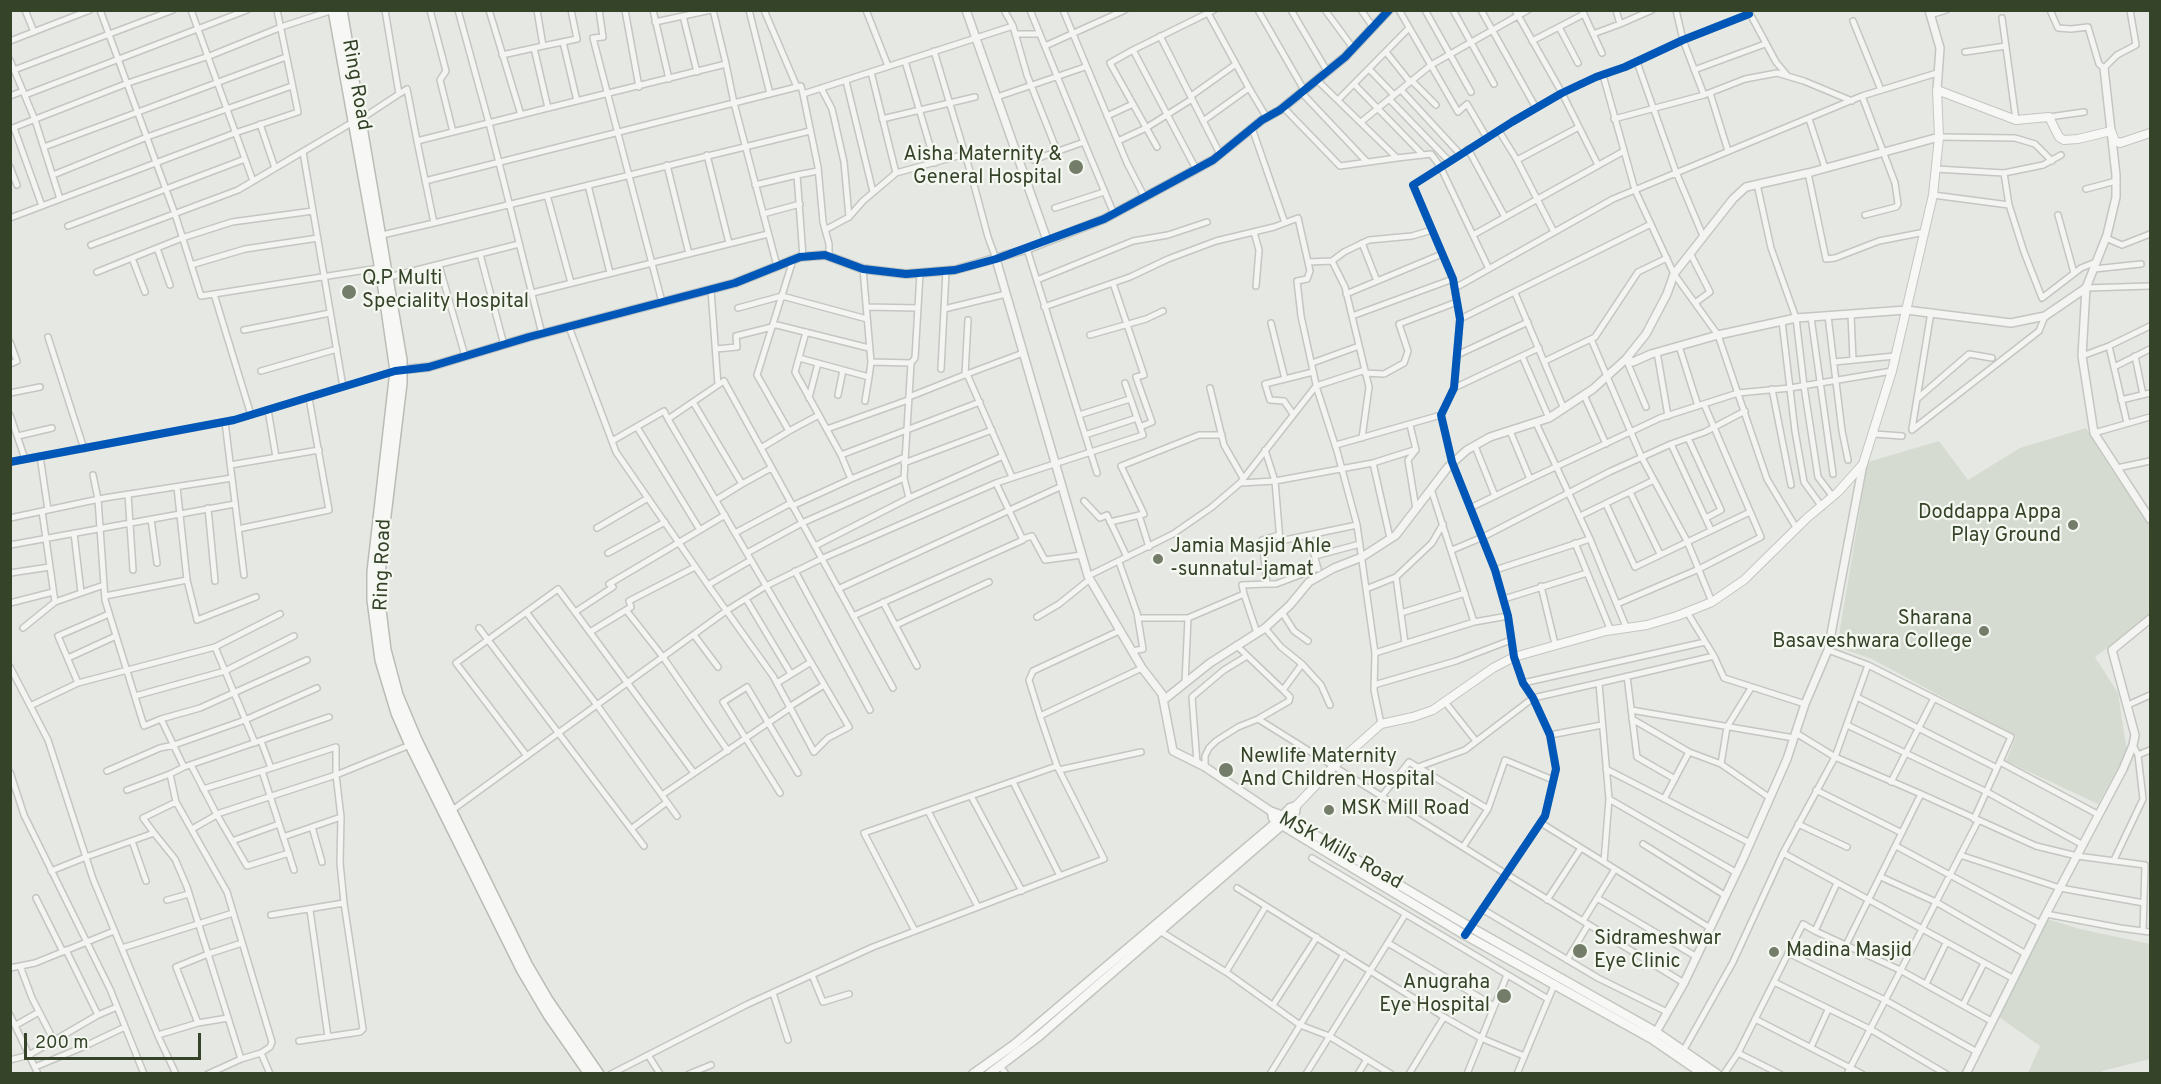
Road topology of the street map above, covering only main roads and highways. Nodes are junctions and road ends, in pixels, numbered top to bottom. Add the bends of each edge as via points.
1 (333, 10) edge
2 (342, 10) edge
3 (357, 120) junction
4 (2151, 134) edge
5 (399, 370) junction
6 (1296, 806) joint
7 (1272, 812) road end
8 (1283, 820) junction
9 (1156, 929) junction
10 (1691, 1060) junction
11 (589, 1074) edge
12 (599, 1074) edge
13 (973, 1074) edge
14 (989, 1074) edge
15 (1703, 1074) edge
16 (1717, 1074) edge

1 - 3 highway, Ring Road
2 - 3 highway, Ring Road
3 - 5 highway, Ring Road
3 - 5 highway, Ring Road via 382,235
4 - 6 main road via 2120,143 2111,131 2064,140 2049,117 2016,120 1937,90 1939,136 1933,195 1892,371 1863,465 1744,580 1712,602 1647,625 1514,657 1433,710 1381,724
5 - 11 highway, Ring Road via 374,544 372,600 380,660 410,744 522,971
5 - 12 highway, Ring Road via 380,579 386,650 401,703 538,984
6 - 8 main road via 1296,811
7 - 8 main road, MSK Mills Road via 1273,817
8 - 9 main road
8 - 10 main road, MSK Mills Road
9 - 13 main road
9 - 14 main road via 1039,1036
10 - 15 main road, MSK Mills Road
10 - 16 main road, MSK Mills Road

